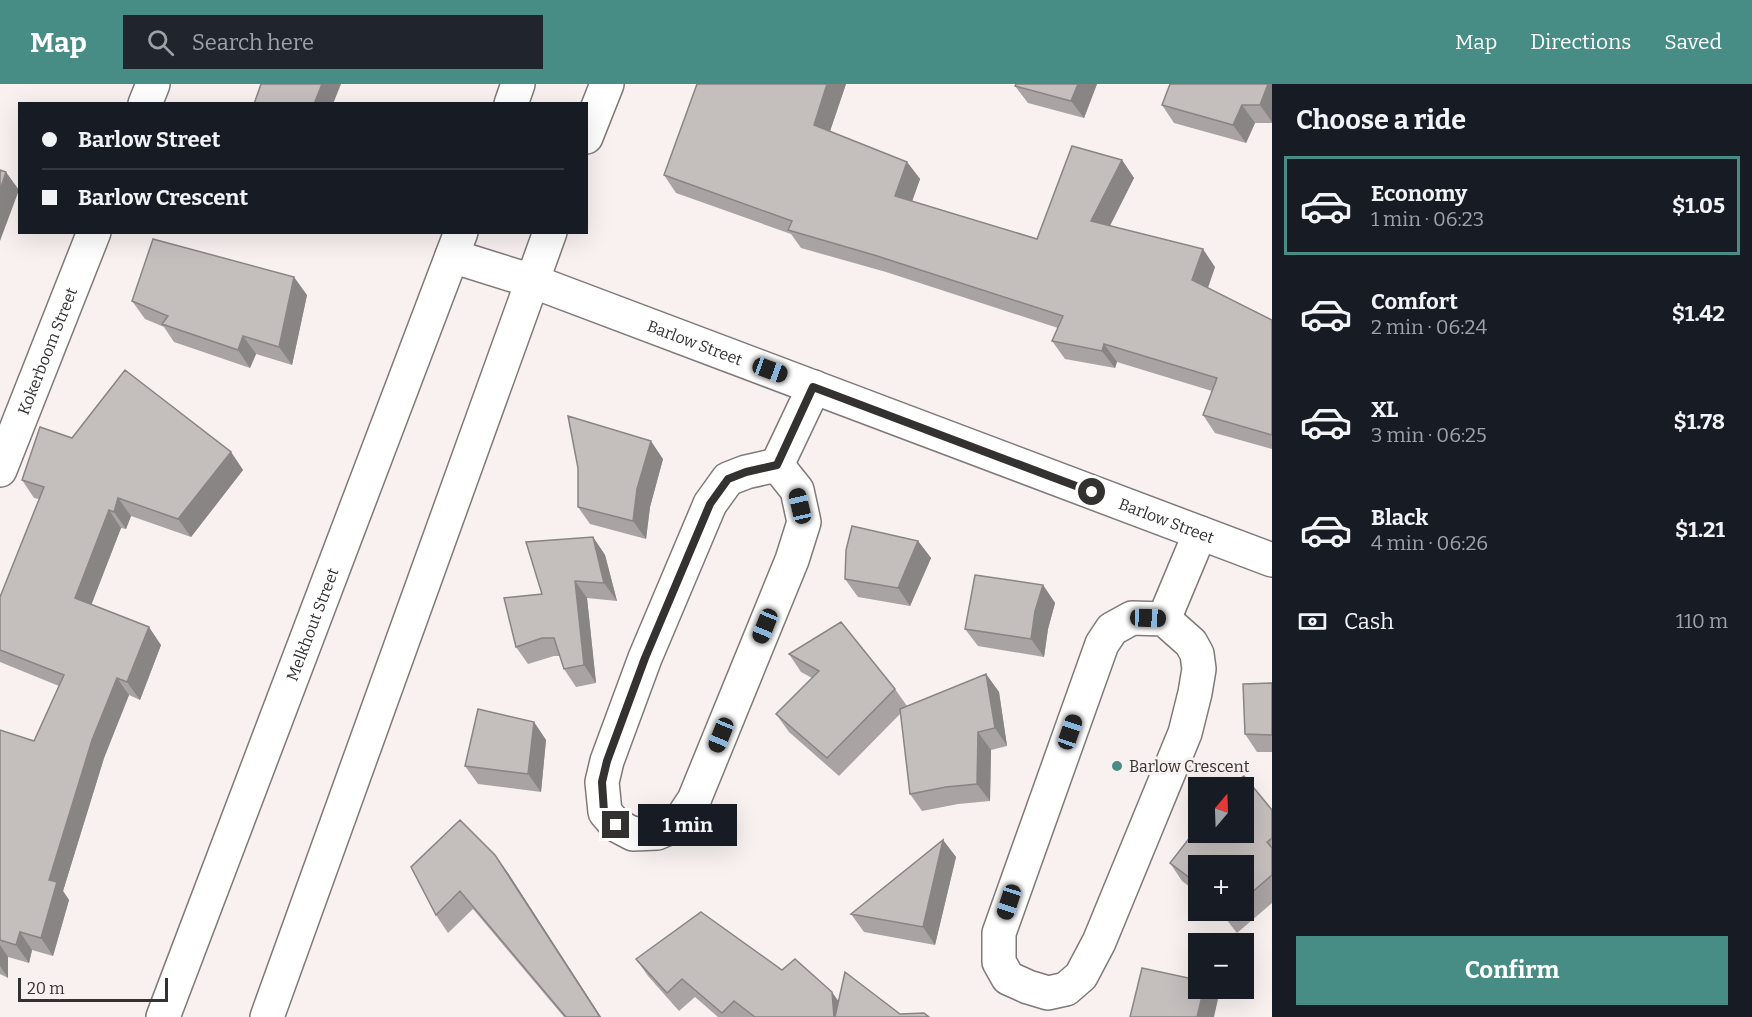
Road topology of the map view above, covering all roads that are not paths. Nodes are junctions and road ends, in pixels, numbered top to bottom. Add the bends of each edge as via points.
1 (153, 84) edge
2 (518, 84) edge
3 (607, 84) edge
4 (146, 102) edge
5 (512, 102) edge
6 (588, 132) edge
7 (93, 234) edge
8 (549, 234) edge
9 (457, 244) edge
10 (532, 281) junction
11 (813, 387) junction
12 (777, 465) junction
13 (0, 470) edge
14 (1200, 533) junction
15 (1272, 560) edge
16 (1164, 619) junction
17 (163, 1017) edge
18 (267, 1017) edge

1 - 4 street
2 - 5 street
3 - 6 street
7 - 13 street, Kokerboom Street
8 - 10 street
9 - 10 street, Barlow Street
9 - 17 street, Melkhout Street
10 - 11 street, Barlow Street
10 - 18 street
11 - 12 street
11 - 14 street, Barlow Street
12 - 12 street via 797,490 804,522 792,560 694,800 678,824 657,833 633,834 616,825 604,812 602,782 645,658 710,504 728,479
14 - 15 street, Barlow Street
14 - 16 street
16 - 16 street via 1191,643 1197,654 1199,669 1185,733 1099,942 1081,976 1066,989 1048,993 1028,987 1008,978 999,962 999,933 1093,666 1113,629 1132,618

